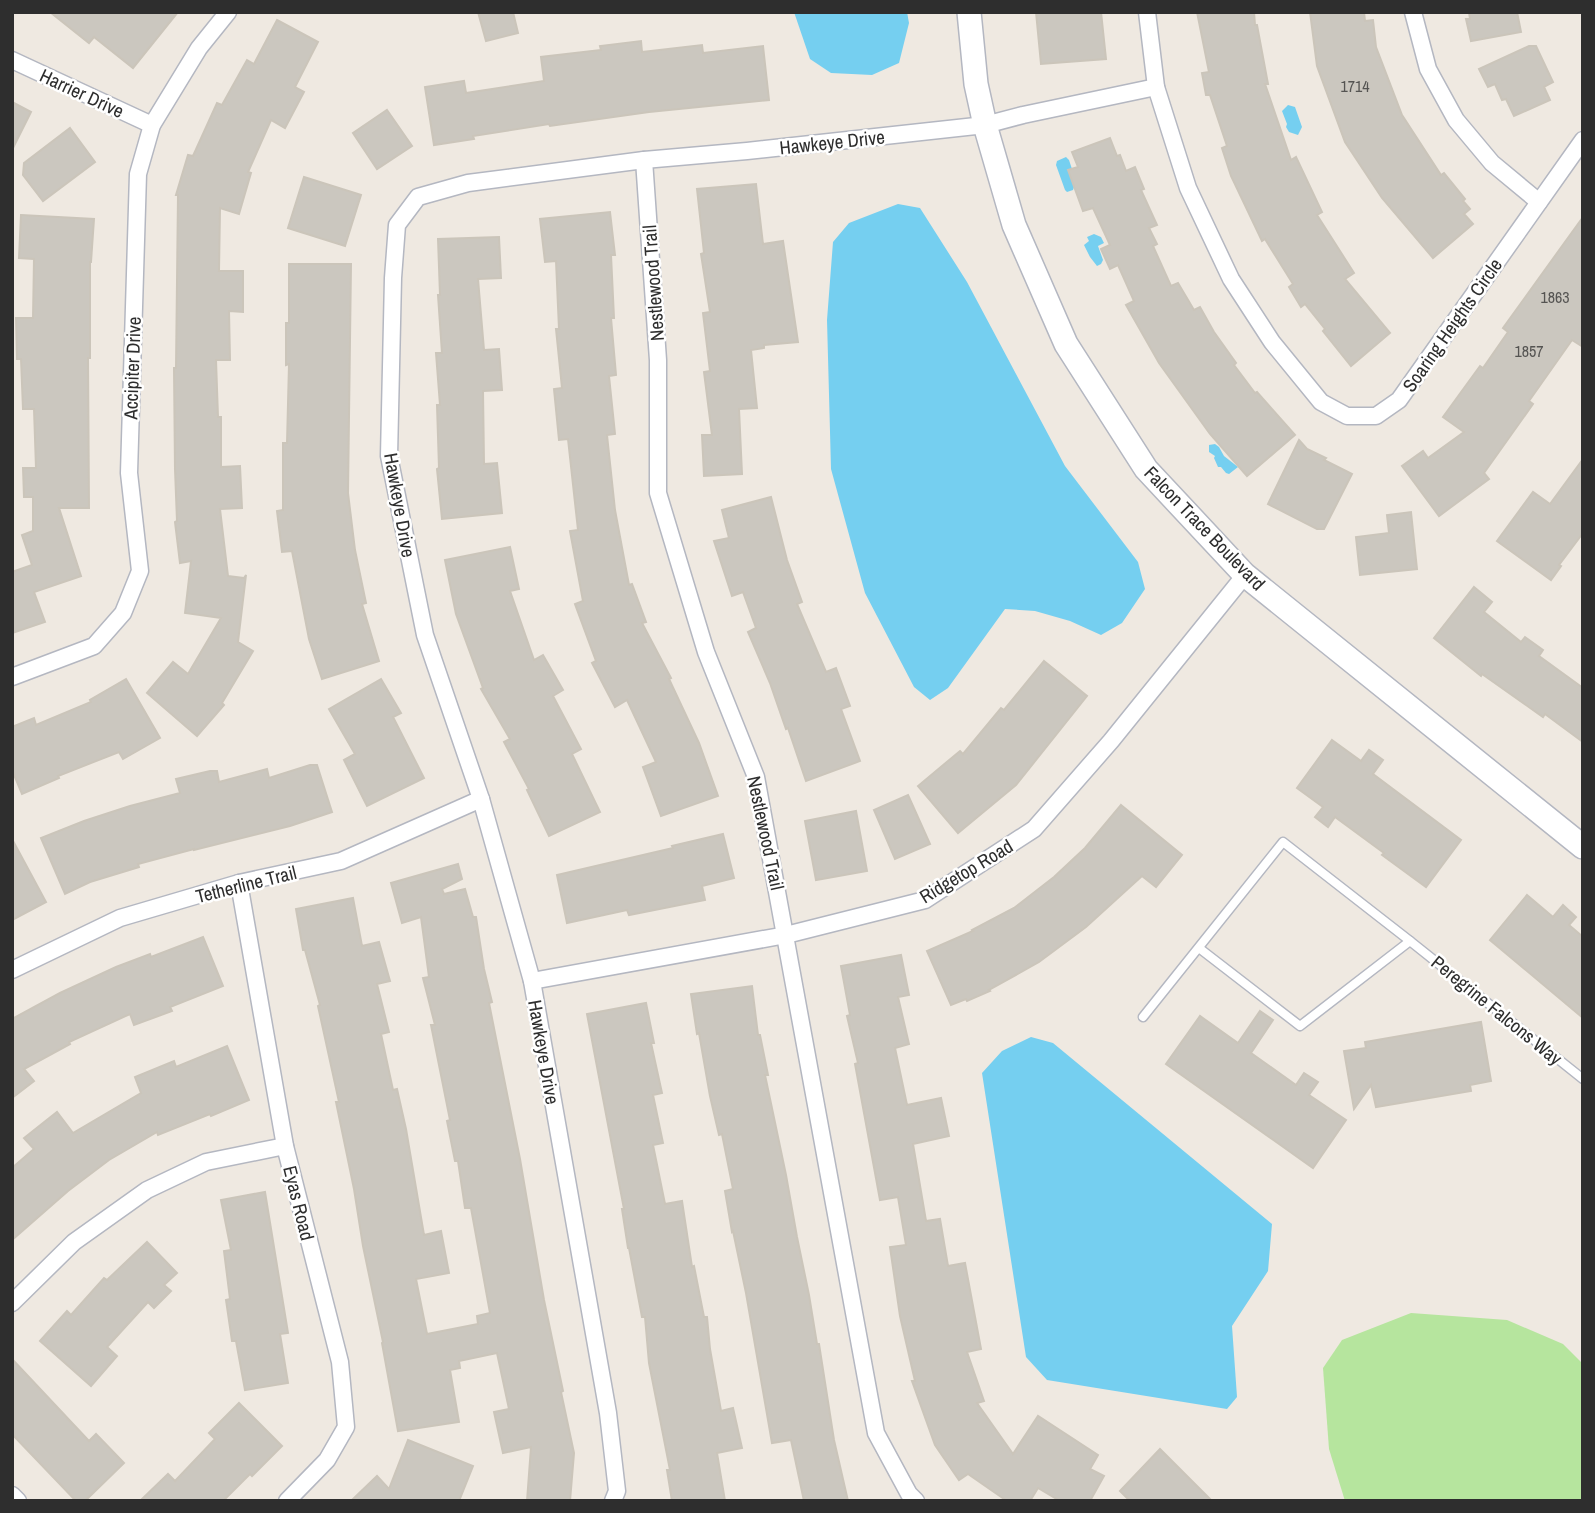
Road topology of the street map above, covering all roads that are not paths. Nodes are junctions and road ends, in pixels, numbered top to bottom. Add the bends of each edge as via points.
1 (228, 12) edge
2 (969, 12) edge
3 (1147, 12) edge
4 (1413, 12) edge
5 (12, 60) edge
6 (1156, 87) junction
7 (152, 125) junction
8 (985, 125) junction
9 (1583, 140) edge
10 (645, 160) junction
11 (1539, 202) junction
12 (1245, 575) junction
13 (12, 677) edge
14 (481, 799) junction
15 (1583, 847) edge
16 (239, 883) junction
17 (786, 935) junction
18 (1410, 941) junction
19 (1199, 948) junction
20 (12, 970) edge
21 (531, 981) junction
22 (1143, 1017) dead end
23 (1583, 1079) edge
24 (285, 1146) junction
25 (12, 1303) edge
26 (12, 1495) edge
27 (18, 1501) edge
28 (287, 1501) edge
29 (614, 1501) edge
30 (916, 1501) edge

1 - 7 street, Accipiter Drive via 199,48
2 - 8 street, Falcon Trace Boulevard
3 - 6 street, Soaring Heights Circle
4 - 11 street via 1428,69 1456,120 1492,163
5 - 7 street, Harrier Drive
6 - 8 street, Hawkeye Drive
6 - 11 street, Soaring Heights Circle via 1188,188 1231,279 1272,342 1321,402 1347,416 1376,416 1399,400
7 - 13 street, Accipiter Drive via 138,174 129,473 140,570 123,613 94,646
8 - 10 street, Hawkeye Drive
8 - 12 street, Falcon Trace Boulevard via 1014,225 1066,344 1146,469
9 - 11 street, Soaring Heights Circle
10 - 14 street, Hawkeye Drive via 468,183 418,197 397,225 389,456 425,635
10 - 17 street, Nestlewood Trail via 658,360 658,493 706,652 756,777
12 - 15 street, Falcon Trace Boulevard
12 - 17 street, Ridgetop Road via 1034,829 925,900
14 - 16 street, Tetherline Trail via 341,861
14 - 21 street, Hawkeye Drive
16 - 20 street, Tetherline Trail via 120,918
16 - 24 street, Eyas Road
17 - 21 street, Ridgetop Road
17 - 30 street, Nestlewood Trail via 876,1433
18 - 19 lane via 1300,1026
18 - 19 lane, Peregrine Falcons Way via 1283,842
18 - 23 lane, Peregrine Falcons Way
19 - 22 lane, Peregrine Falcons Way
21 - 29 street, Hawkeye Drive via 608,1413 617,1491
24 - 25 street via 206,1162 147,1190 74,1242
24 - 28 street, Eyas Road via 340,1362 346,1427 327,1460
26 - 27 street

